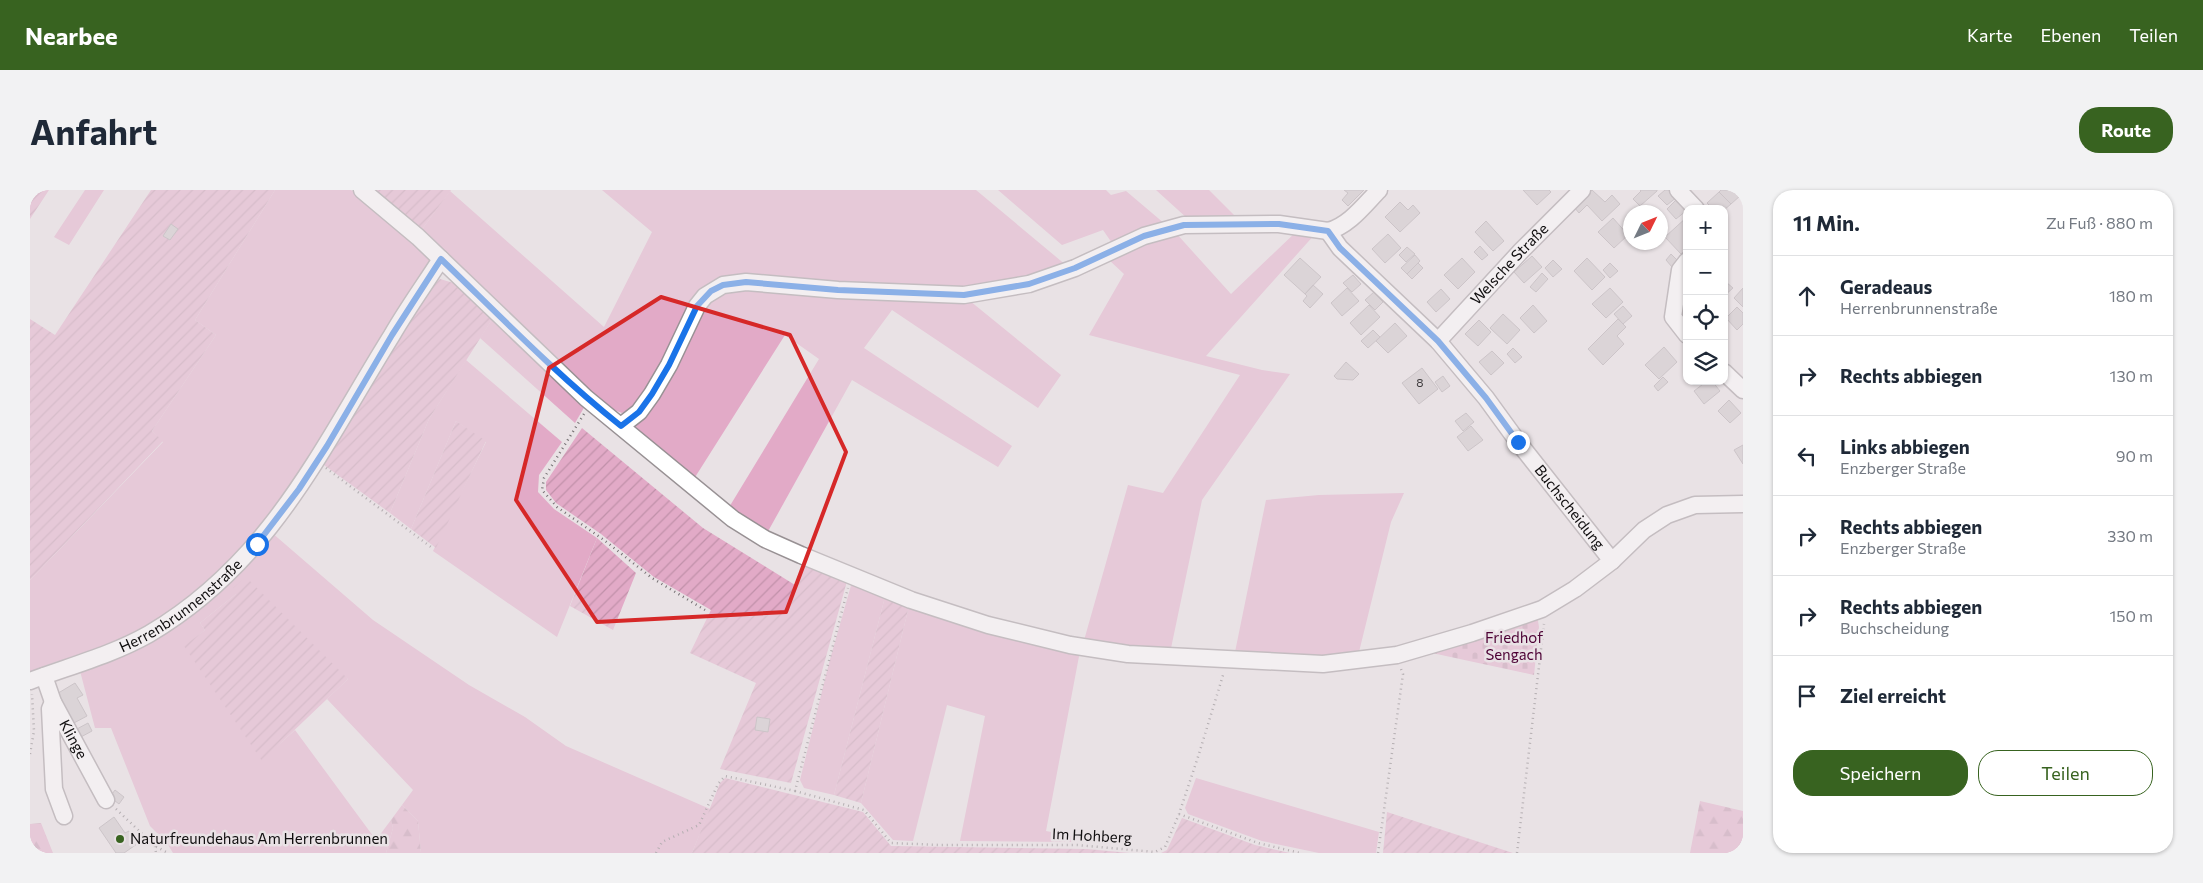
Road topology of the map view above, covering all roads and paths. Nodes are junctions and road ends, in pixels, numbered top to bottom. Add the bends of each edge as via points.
1 (362, 190) edge
2 (1379, 190) edge
3 (1582, 190) edge
4 (1678, 190) edge
5 (1692, 205) edge
6 (1328, 231) junction
7 (441, 259) junction
8 (1683, 266) edge
9 (1683, 330) edge
10 (1438, 341) junction
11 (1728, 376) edge
12 (1743, 390) edge
13 (592, 403) junction
14 (621, 426) junction
15 (317, 461) junction
16 (1743, 504) edge
17 (431, 547) dead end
18 (1612, 561) junction
19 (851, 576) junction
20 (1542, 609) junction
21 (705, 610) dead end
22 (1397, 655) junction
23 (1224, 660) junction
24 (35, 679) edge
25 (53, 702) junction
26 (30, 754) edge
27 (795, 791) junction
28 (106, 800) joint
29 (1179, 814) junction
30 (64, 816) dead end
31 (155, 846) junction
32 (156, 853) edge
33 (168, 853) edge
34 (656, 853) edge
35 (1300, 853) edge
36 (1378, 853) edge
37 (1517, 853) edge

1 - 7 street
2 - 6 street via 1343,225
3 - 10 street, Welsche Straße
4 - 5 street
6 - 10 street, Buchscheidung via 1340,248
6 - 14 street via 1279,224 1184,225 1144,236 1075,268 1029,284 964,295 838,290 746,282 723,285 711,291 697,306 652,394 639,412
7 - 13 street
7 - 15 street, Herrenbrunnenstraße
8 - 9 street via 1673,317
10 - 18 street, Buchscheidung
11 - 12 street
13 - 14 street
13 - 21 path via 544,478 542,490 557,507 652,578
14 - 19 street via 733,519 765,538
15 - 17 path
15 - 24 street, Herrenbrunnenstraße via 257,544 210,592 127,645
16 - 18 street via 1694,505 1667,515 1644,530
18 - 20 street via 1576,589
19 - 23 street via 988,625 1070,645 1128,654
19 - 27 path
20 - 22 street
20 - 37 path via 1544,625
22 - 23 street via 1323,664
22 - 36 path via 1403,674
23 - 29 path, Im Hohberg via 1224,674
24 - 25 street, Klinge
24 - 26 path, Klinge
25 - 28 street, Klinge
25 - 30 street via 50,709 54,790
27 - 29 path, Im Hohberg via 864,810 891,843 940,846 1077,845 1155,852 1165,847
27 - 34 path, Im Hohberg via 724,776 699,825 662,842
28 - 31 path
29 - 35 path via 1258,843
31 - 32 path
31 - 33 path

